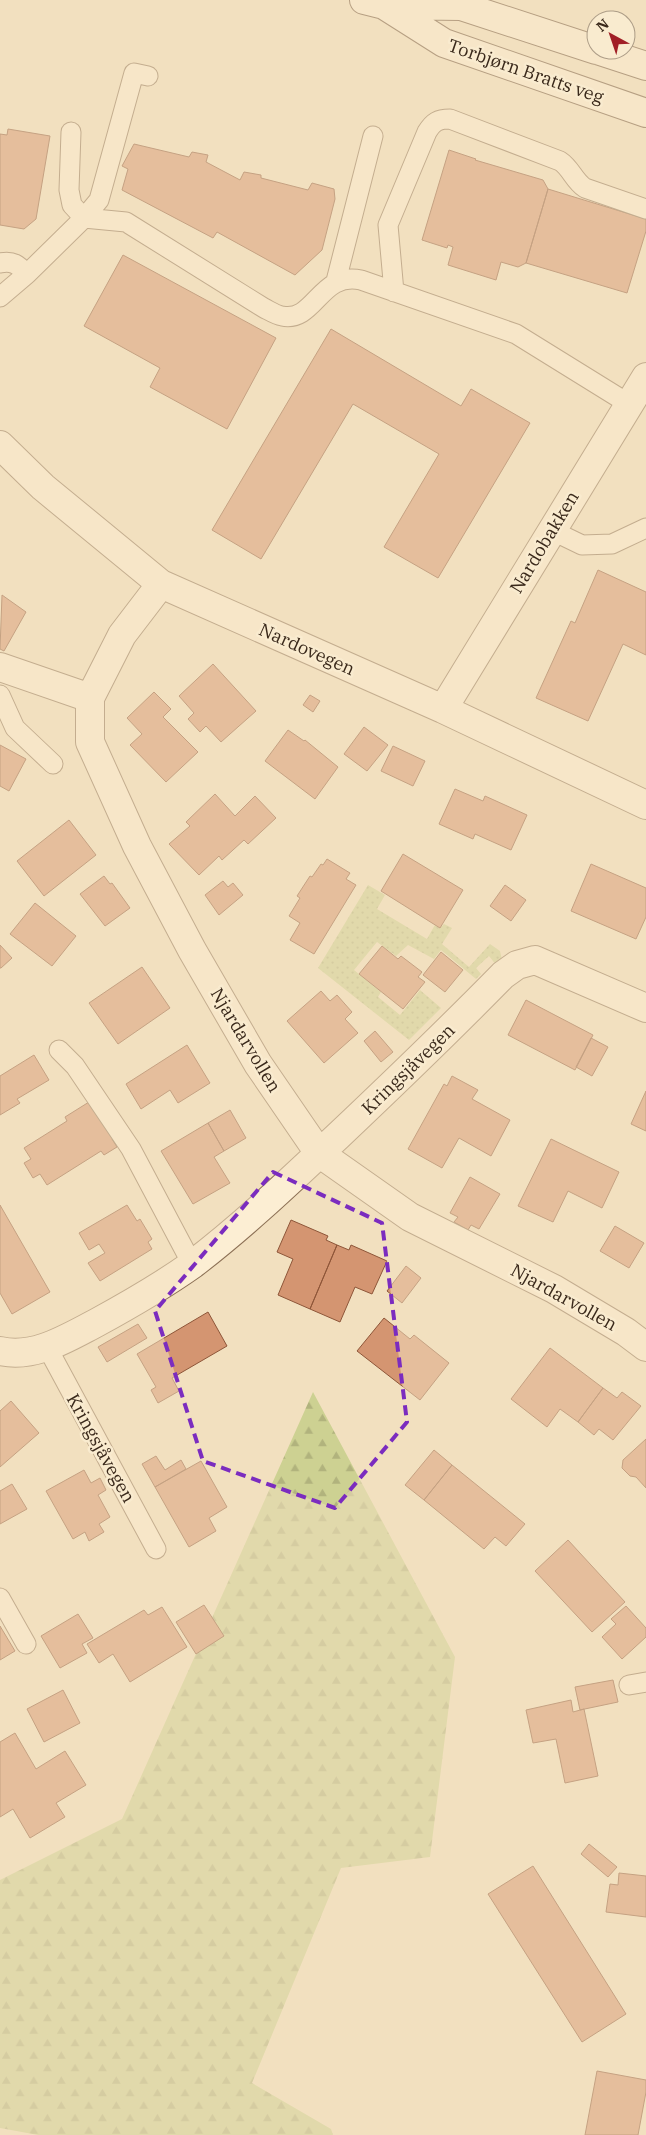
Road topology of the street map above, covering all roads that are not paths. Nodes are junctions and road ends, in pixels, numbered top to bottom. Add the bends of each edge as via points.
1 (374, 3) edge
2 (586, 47) edge
3 (627, 60) edge
4 (646, 66) edge
5 (148, 76) dead end
6 (646, 113) edge
7 (71, 132) dead end
8 (373, 136) dead end
9 (646, 209) edge
10 (84, 218) junction
11 (0, 263) edge
12 (27, 274) junction
13 (336, 282) junction
14 (394, 292) junction
15 (0, 297) edge
16 (646, 377) edge
17 (629, 404) junction
18 (0, 445) edge
19 (646, 528) edge
20 (551, 530) junction
21 (161, 584) junction
22 (0, 668) edge
23 (0, 695) edge
24 (90, 698) junction
25 (443, 709) junction
26 (53, 764) dead end
27 (646, 805) edge
28 (646, 1008) edge
29 (59, 1050) dead end
30 (319, 1153) junction
31 (192, 1264) junction
32 (47, 1347) junction
33 (646, 1347) edge
34 (2, 1356) edge
35 (156, 1549) dead end
36 (0, 1598) edge
37 (26, 1644) dead end

1 - 2 street, Torbjørn Bratts veg via 460,6
1 - 6 street, Torbjørn Bratts veg via 444,43
3 - 4 street, Torbjørn Bratts veg
5 - 10 lane via 134,73 100,200
7 - 10 lane via 69,190 72,205
8 - 13 lane
9 - 14 lane via 585,188 560,161 450,118 442,119 427,132 388,225
10 - 12 lane
10 - 13 lane via 126,222 282,316 300,313
11 - 12 lane via 9,261
12 - 15 lane
13 - 14 lane via 353,278
14 - 17 lane via 516,334
16 - 17 street, Nardobakken
17 - 20 street, Nardobakken
18 - 21 street, Nardovegen via 43,487
19 - 20 lane via 612,544 582,546
20 - 25 street, Nardobakken
21 - 24 street, Njardarvollen via 122,635
21 - 25 street, Nardovegen
22 - 24 street
23 - 26 lane via 14,728
24 - 30 street, Njardarvollen via 90,742 137,846 258,1064
25 - 27 street, Nardovegen
28 - 30 street, Kringsjåvegen via 535,960 517,964
29 - 31 lane via 75,1066 131,1149
30 - 31 street, Kringsjåvegen
30 - 33 street, Njardarvollen via 410,1217 554,1289
31 - 32 street, Kringsjåvegen via 138,1299
32 - 34 street, Kringsjåvegen
32 - 35 lane, Kringsjåvegen
36 - 37 lane

